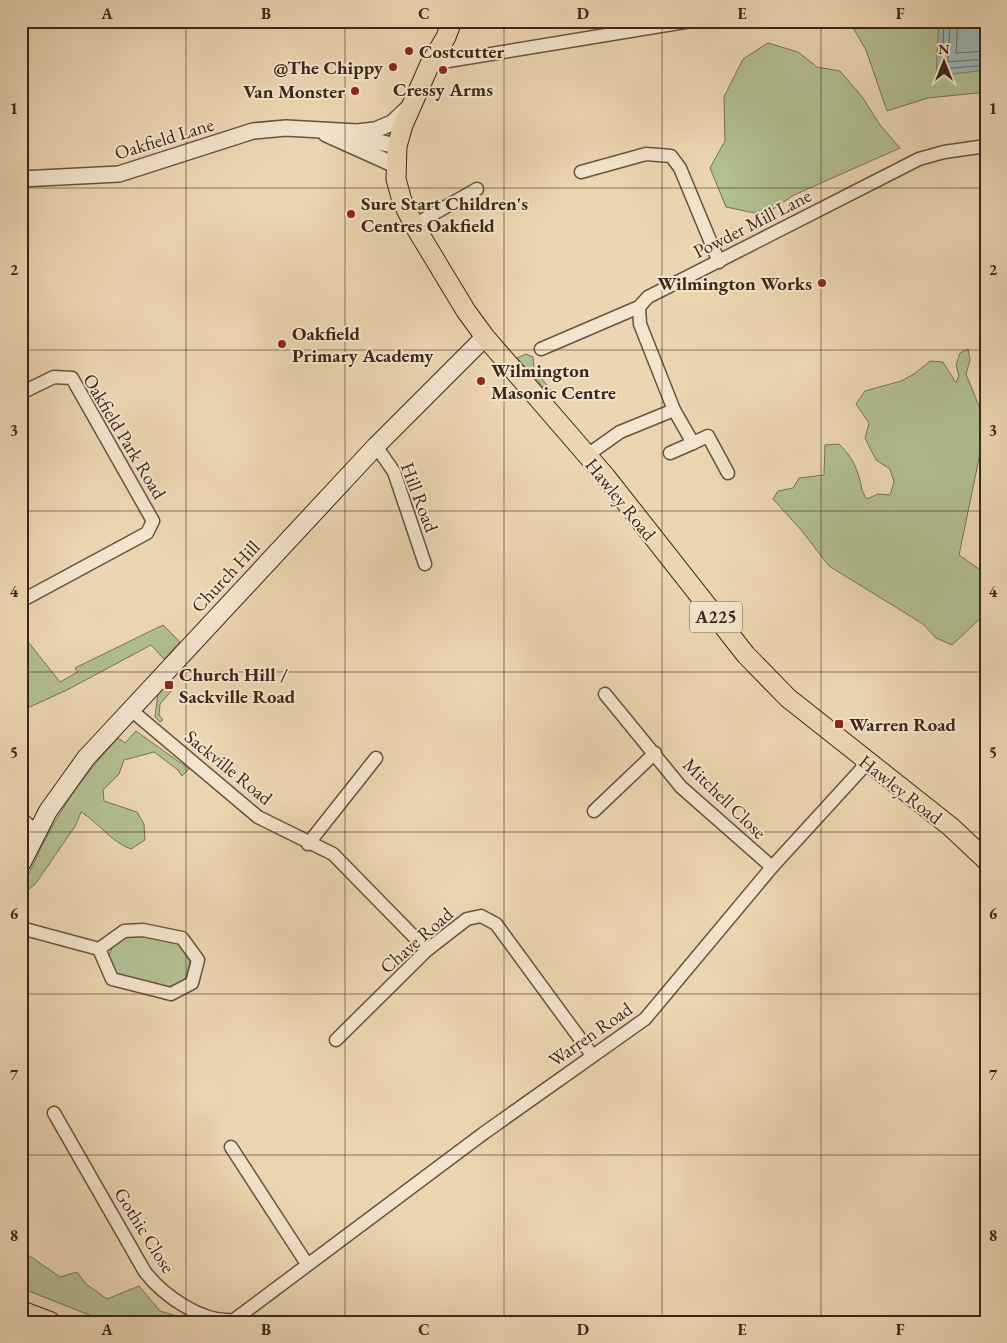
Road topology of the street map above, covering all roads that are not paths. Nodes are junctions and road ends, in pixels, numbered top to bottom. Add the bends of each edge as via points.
1 (452, 21) edge
2 (691, 21) edge
3 (430, 64) junction
4 (410, 106) junction
5 (317, 130) junction
6 (397, 146) junction
7 (986, 146) edge
8 (395, 166) junction
9 (581, 172) dead end
10 (21, 178) edge
11 (476, 189) dead end
12 (414, 225) junction
13 (719, 262) junction
14 (639, 307) junction
15 (485, 337) junction
16 (541, 349) dead end
17 (21, 393) edge
18 (674, 410) junction
19 (693, 443) junction
20 (376, 446) junction
21 (670, 453) dead end
22 (586, 456) junction
23 (728, 473) dead end
24 (425, 564) dead end
25 (21, 600) edge
26 (606, 694) dead end
27 (131, 710) junction
28 (655, 753) junction
29 (376, 758) dead end
30 (868, 762) junction
31 (594, 811) dead end
32 (21, 818) edge
33 (36, 832) junction
34 (308, 844) junction
35 (986, 860) edge
36 (21, 864) edge
37 (772, 867) junction
38 (21, 928) edge
39 (99, 949) junction
40 (427, 950) junction
41 (336, 1040) dead end
42 (592, 1055) junction
43 (54, 1113) dead end
44 (231, 1147) dead end
45 (307, 1264) junction
46 (21, 1311) edge
47 (240, 1315) joint
48 (50, 1322) edge

1 - 3 main road, A225
2 - 3 street
3 - 4 main road, Hawley Road / A225
4 - 5 street, Oakfield Lane via 382,128 357,132
4 - 6 main road, Hawley Road / A225
5 - 6 street, Oakfield Lane
5 - 8 street, Oakfield Lane
5 - 10 street, Oakfield Lane via 253,131 119,174
6 - 8 main road, Hawley Road / A225
7 - 13 street, Powder Mill Lane via 919,159
8 - 12 main road, Hawley Road / A225 via 402,201
9 - 13 street via 646,154 671,156 680,168
11 - 12 street
12 - 15 main road, Hawley Road / A225
13 - 14 street, Powder Mill Lane via 648,297
14 - 16 street, Powder Mill Lane
14 - 18 street via 640,324
15 - 20 main road, Church Hill
15 - 22 main road, Hawley Road / A225
17 - 25 street, Oakfield Park Road via 54,377 72,378 153,521 147,533
18 - 19 street
18 - 22 street via 620,432
19 - 21 street
19 - 23 street via 708,436
20 - 24 street, Hill Road via 394,472
20 - 27 main road, Church Hill
22 - 30 main road, Hawley Road / A225 via 683,572 746,655 788,698
26 - 28 street, Mitchell Close
27 - 33 main road, Church Hill via 60,791
27 - 34 street, Sackville Road via 258,817
28 - 31 street
28 - 37 street, Mitchell Close via 681,787
29 - 34 street
30 - 35 main road, Hawley Road / A225
30 - 37 street, Warren Road
32 - 33 street
33 - 36 main road, Church Hill
34 - 40 street, Sackville Road via 333,854
37 - 42 street, Warren Road via 645,1019
38 - 39 street
39 - 39 street via 124,931 143,930 182,938 198,960 192,983 171,994 112,979
40 - 41 street, Chave Road
40 - 42 street, Chave Road via 467,919 481,916 496,924
42 - 45 street, Warren Road
43 - 47 street, Gothic Close via 156,1286 174,1301 213,1318 228,1321
44 - 45 street
45 - 47 street, Warren Road
46 - 48 highway

